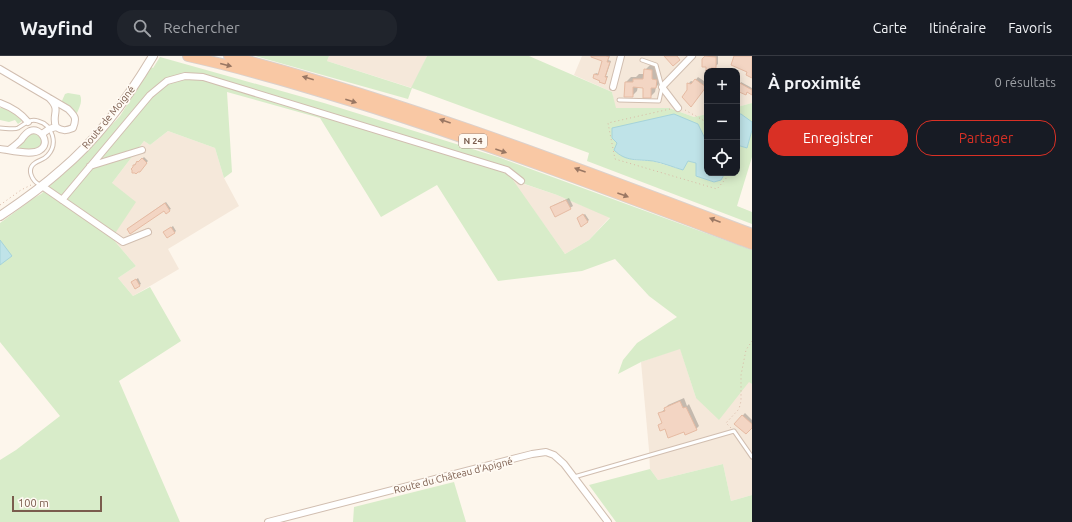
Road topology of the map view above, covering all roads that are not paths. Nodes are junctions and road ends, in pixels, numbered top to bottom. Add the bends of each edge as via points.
1 (188, 56) edge
2 (229, 56) edge
3 (621, 56) edge
4 (689, 57) edge
5 (151, 60) edge
6 (642, 60) dead end
7 (0, 69) edge
8 (612, 87) dead end
9 (662, 87) junction
10 (49, 98) junction
11 (619, 100) dead end
12 (0, 103) edge
13 (678, 108) road end
14 (28, 122) junction
15 (0, 128) edge
16 (52, 128) junction
17 (42, 134) junction
18 (0, 149) edge
19 (9, 150) junction
20 (142, 150) dead end
21 (90, 166) junction
22 (521, 181) dead end
23 (40, 185) junction
24 (62, 200) junction
25 (0, 216) edge
26 (148, 232) dead end
27 (752, 234) edge
28 (752, 244) edge
29 (752, 457) edge
30 (574, 477) junction
31 (268, 522) edge
32 (608, 522) edge

1 -> 28 highway, N 24 via 311,89 445,131
27 -> 2 highway, N 24 via 510,144 391,103
3 - 8 street
4 - 9 street
5 - 23 street, Route de Moigné via 96,135 62,170
6 - 9 lane via 656,65
7 - 10 street
9 - 11 lane via 659,102
9 - 13 street
10 - 16 street via 55,104 56,110
10 - 16 street via 68,109 76,122 73,128 67,131
12 - 14 street via 12,108
14 - 15 lane via 17,128
14 - 16 lane via 40,121
16 - 17 street
16 - 23 lane via 52,149 46,158 35,162 30,171 31,176
17 - 19 street via 30,131
17 - 19 street via 45,145 41,150
18 - 19 street
20 - 21 street
21 - 22 street via 150,95 167,81 185,76 203,77 507,170
21 - 24 street
23 - 24 street
23 - 25 street, Route de Moigné
24 - 26 street via 123,242
29 - 30 lane via 734,431
30 - 31 street, Route du Château d'Apigné via 554,455 546,452 532,454
30 - 32 street, Route du Château d'Apigné

